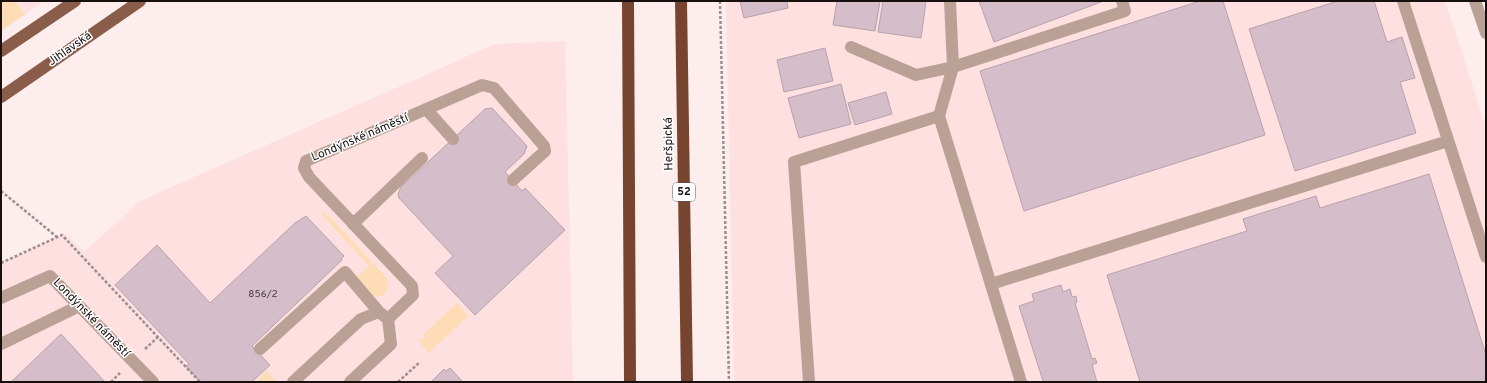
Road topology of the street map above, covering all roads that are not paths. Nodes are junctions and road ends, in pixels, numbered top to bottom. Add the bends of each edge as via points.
1 (75, 1) edge
2 (140, 1) edge
3 (628, 1) edge
4 (681, 1) edge
5 (950, 1) edge
6 (1122, 1) edge
7 (1402, 1) edge
8 (1475, 1) edge
9 (1486, 33) edge
10 (851, 48) dead end
11 (1, 51) edge
12 (953, 67) junction
13 (1, 97) edge
14 (426, 109) junction
15 (939, 116) junction
16 (453, 139) dead end
17 (1448, 141) junction
18 (422, 158) dead end
19 (513, 180) dead end
20 (353, 224) junction
21 (1486, 257) edge
22 (991, 284) junction
23 (1, 298) edge
24 (79, 306) junction
25 (384, 316) junction
26 (1, 344) edge
27 (260, 349) dead end
28 (153, 382) edge
29 (293, 382) edge
30 (350, 382) edge
31 (630, 382) edge
32 (687, 382) edge
33 (809, 382) edge
34 (1021, 382) edge

1 - 11 main road
2 - 13 main road, Jihlavská
3 - 31 highway
4 - 32 highway, Heršpická / 52
5 - 12 street
6 - 12 street via 1125,11
7 - 17 street
8 - 9 street
10 - 12 street via 916,74
12 - 15 street
14 - 16 street
14 - 19 street, Londýnské náměstí via 482,85 494,88 544,146 545,151
14 - 20 street, Londýnské náměstí via 306,161 304,168 309,177
15 - 22 street
15 - 33 street via 794,162
17 - 21 street
17 - 22 street
18 - 20 street
20 - 25 street, Londýnské náměstí via 412,286 413,295
22 - 34 street
23 - 24 street, Londýnské náměstí via 50,276
24 - 26 street
24 - 28 street, Londýnské náměstí
25 - 27 street via 345,272
25 - 29 street, Londýnské náměstí via 361,319
25 - 30 street via 391,344

